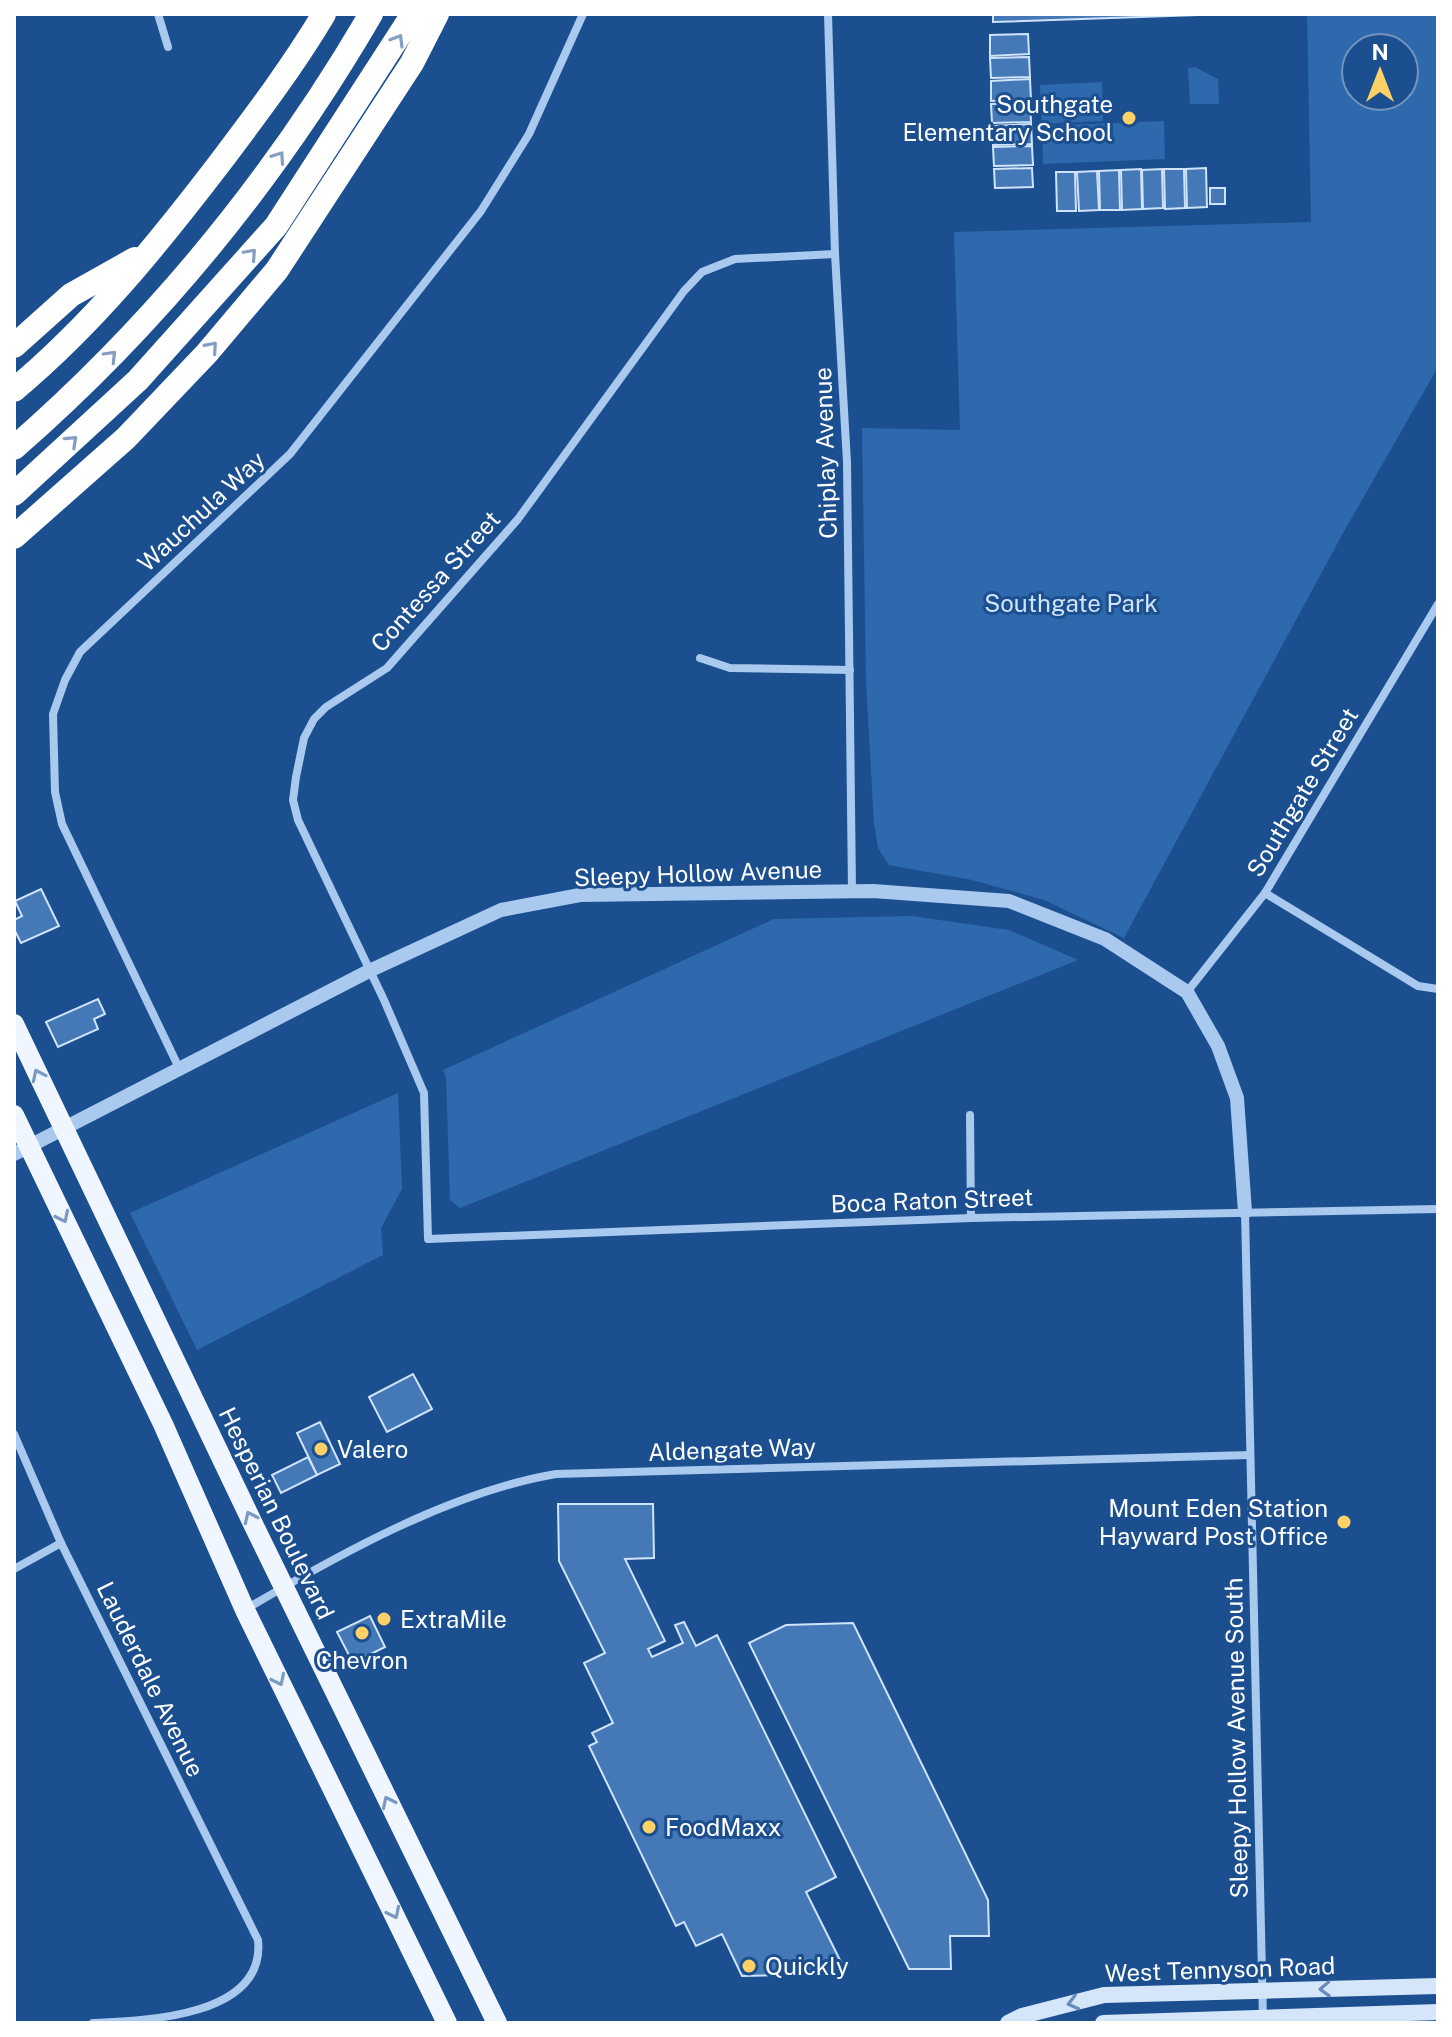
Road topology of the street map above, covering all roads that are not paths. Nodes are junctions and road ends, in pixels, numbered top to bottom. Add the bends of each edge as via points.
1 (158, 14) edge
2 (324, 14) edge
3 (371, 14) edge
4 (413, 14) edge
5 (437, 14) edge
6 (583, 14) edge
7 (828, 14) edge
8 (168, 47) dead end
9 (155, 248) junction
10 (835, 254) junction
11 (14, 346) edge
12 (14, 390) edge
13 (14, 448) edge
14 (14, 494) edge
15 (14, 537) edge
16 (1438, 604) edge
17 (700, 658) dead end
18 (850, 670) junction
19 (852, 891) junction
20 (1265, 893) junction
21 (369, 971) junction
22 (1438, 989) edge
23 (1187, 992) junction
24 (14, 1024) edge
25 (180, 1070) junction
26 (14, 1115) edge
27 (970, 1115) dead end
28 (62, 1127) junction
29 (22, 1150) edge
30 (1438, 1209) edge
31 (1245, 1212) junction
32 (971, 1218) junction
33 (428, 1239) joint
34 (14, 1434) edge
35 (1250, 1455) junction
36 (61, 1543) junction
37 (14, 1569) edge
38 (284, 1587) junction
39 (245, 1610) junction
40 (1438, 1986) edge
41 (1262, 1990) junction
42 (1438, 2012) edge
43 (1263, 2020) edge
44 (93, 2023) edge
45 (447, 2023) edge
46 (497, 2023) edge
47 (1008, 2023) edge
48 (1103, 2023) edge

1 - 8 street
2 - 9 highway via 251,122
13 -> 3 highway via 113,354 220,233 293,136
14 -> 4 highway via 138,380 276,226
15 -> 5 highway via 126,438 277,270 412,63
6 - 25 street, Wauchula Way via 529,134 481,211 290,454 80,652 65,680 53,714 55,792 62,824
7 - 10 street, Chiplay Avenue
9 - 11 highway via 71,295
9 - 12 highway
10 - 18 street, Chiplay Avenue via 847,462
10 - 21 street, Contessa Street via 735,259 702,272 518,519 387,668 314,719 304,738 293,800
16 - 20 street, Southgate Street
17 - 18 street via 730,668
18 - 19 street, Chiplay Avenue
19 - 21 street, Sleepy Hollow Avenue via 580,895 501,910
19 - 23 street, Sleepy Hollow Avenue via 1009,901 1105,939
20 - 22 street via 1418,986
20 - 23 street, Southgate Street
21 - 25 street, Sleepy Hollow Avenue
21 - 33 street, Contessa Street via 424,1093
23 - 31 street, Sleepy Hollow Avenue via 1218,1046 1237,1098
28 -> 24 main road, Hesperian Boulevard
25 - 28 street, Sleepy Hollow Avenue
26 - 29 main road
27 - 32 street
28 - 29 street, Sleepy Hollow Avenue
38 -> 28 main road, Hesperian Boulevard
29 -> 39 main road via 163,1424
30 - 31 street, Boca Raton Street
31 - 32 street, Boca Raton Street
31 - 35 street, Sleepy Hollow Avenue South
32 - 33 street, Boca Raton Street
34 - 36 street, Lauderdale Avenue
35 - 38 street, Aldengate Way via 556,1474 456,1502
35 - 41 street, Sleepy Hollow Avenue South
36 - 37 street
36 - 44 street, Lauderdale Avenue via 258,1940 259,1952 241,1986 216,2004 162,2018
38 - 39 street, Aldengate Way
46 -> 38 main road, Hesperian Boulevard
39 -> 45 main road
40 -> 41 main road, West Tennyson Road
41 - 43 street, Sleepy Hollow Avenue South
41 -> 47 main road, West Tennyson Road via 1104,1995
42 - 43 main road, West Tennyson Road
43 - 48 main road, West Tennyson Road

